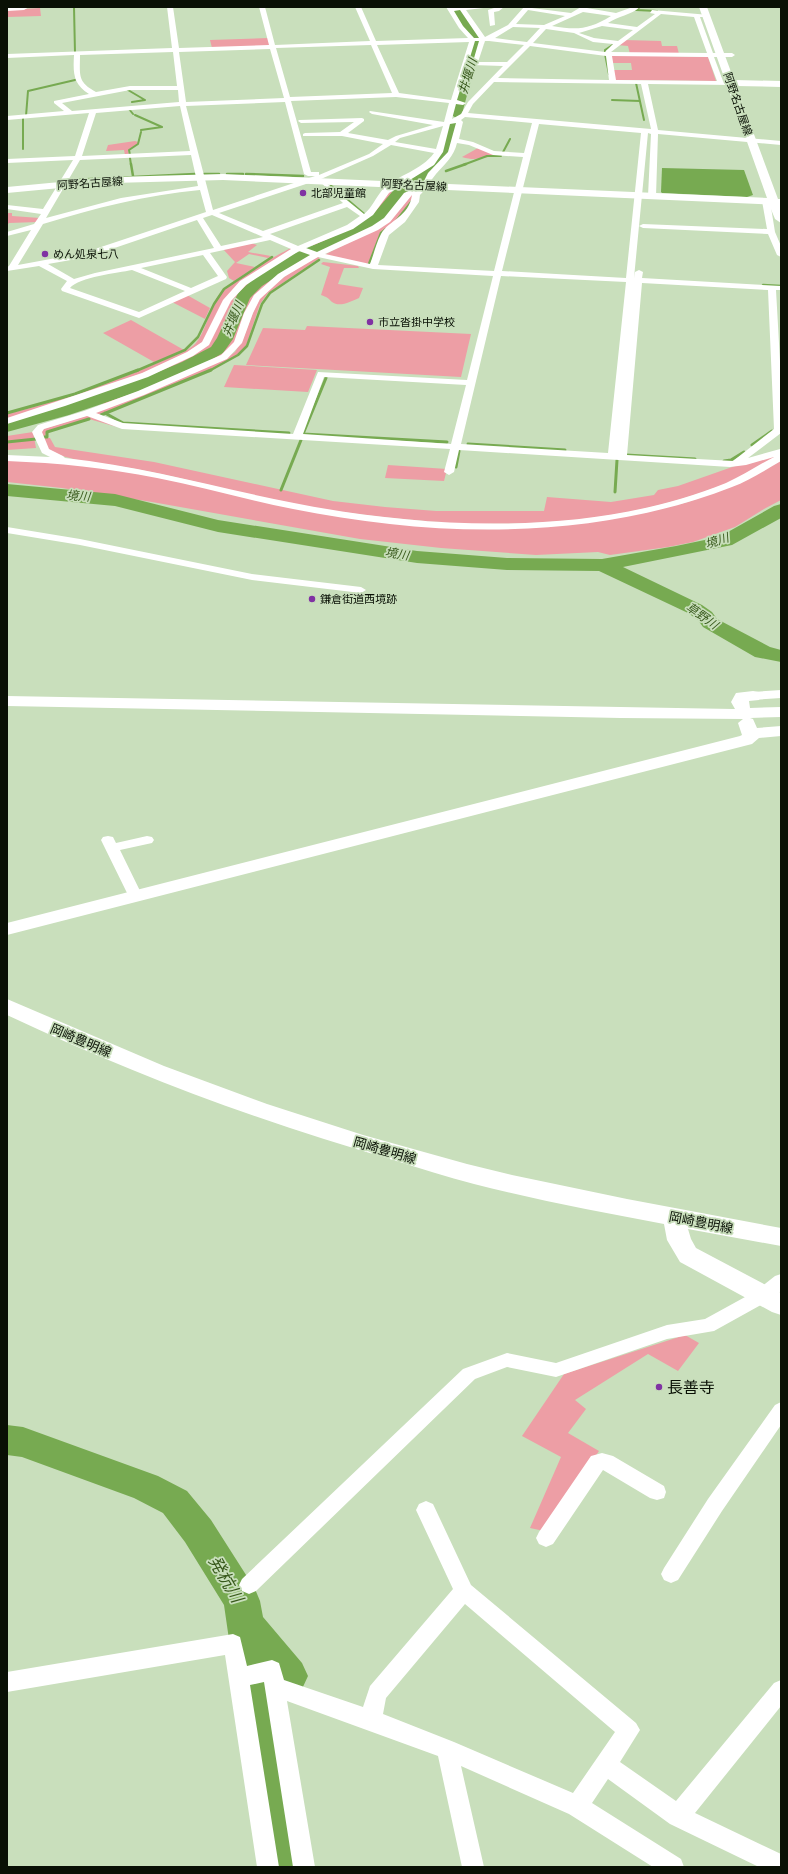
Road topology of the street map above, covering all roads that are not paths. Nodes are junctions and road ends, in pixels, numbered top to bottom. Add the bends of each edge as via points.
1 (24, 7) edge
2 (170, 7) edge
3 (262, 7) edge
4 (358, 7) edge
5 (489, 7) edge
6 (501, 7) edge
7 (572, 7) edge
8 (599, 7) edge
9 (714, 7) edge
10 (7, 8) edge
11 (450, 8) edge
12 (461, 8) edge
13 (518, 8) edge
14 (526, 8) edge
15 (583, 9) edge
16 (632, 10) edge
17 (705, 11) edge
18 (661, 12) junction
19 (571, 15) junction
20 (616, 15) junction
21 (696, 15) junction
22 (520, 16) junction
23 (527, 17) dead end
24 (542, 20) dead end
25 (558, 21) junction
26 (574, 23) dead end
27 (581, 24) dead end
28 (602, 24) junction
29 (482, 26) junction
30 (511, 26) junction
31 (545, 27) junction
32 (595, 27) junction
33 (638, 29) junction
34 (576, 32) junction
35 (472, 39) junction
36 (485, 39) junction
37 (374, 43) junction
38 (618, 43) junction
39 (529, 44) junction
40 (272, 47) junction
41 (176, 50) junction
42 (77, 54) junction
43 (608, 54) junction
44 (716, 55) junction
45 (7, 56) edge
46 (734, 59) joint
47 (509, 64) junction
48 (495, 79) junction
49 (612, 81) junction
50 (644, 82) junction
51 (721, 83) junction
52 (731, 83) junction
53 (781, 84) edge
54 (180, 88) junction
55 (96, 94) junction
56 (396, 95) junction
57 (291, 100) junction
58 (461, 103) junction
59 (183, 104) junction
60 (376, 104) junction
61 (178, 112) junction
62 (71, 113) junction
63 (92, 115) junction
64 (464, 115) junction
65 (7, 118) edge
66 (362, 120) junction
67 (372, 120) dead end
68 (457, 120) junction
69 (300, 121) junction
70 (536, 122) junction
71 (444, 124) junction
72 (352, 126) junction
73 (405, 127) dead end
74 (364, 128) dead end
75 (422, 130) junction
76 (645, 131) junction
77 (655, 132) junction
78 (390, 133) dead end
79 (342, 134) junction
80 (305, 135) junction
81 (403, 136) junction
82 (454, 140) junction
83 (751, 140) junction
84 (390, 142) junction
85 (781, 143) edge
86 (439, 152) junction
87 (194, 154) junction
88 (526, 155) junction
89 (78, 158) junction
90 (7, 162) edge
91 (318, 178) junction
92 (201, 183) junction
93 (64, 184) junction
94 (397, 184) junction
95 (423, 186) junction
96 (518, 190) junction
97 (9, 191) edge
98 (645, 196) junction
99 (774, 202) edge
100 (347, 204) junction
101 (7, 207) edge
102 (47, 212) junction
103 (212, 213) junction
104 (360, 214) dead end
105 (199, 217) junction
106 (781, 219) edge
107 (40, 223) junction
108 (643, 226) junction
109 (771, 232) junction
110 (7, 234) edge
111 (266, 236) junction
112 (30, 239) junction
113 (14, 242) dead end
114 (218, 248) junction
115 (298, 249) junction
116 (204, 252) junction
117 (318, 255) junction
118 (781, 255) edge
119 (42, 264) junction
120 (133, 267) junction
121 (373, 267) junction
122 (10, 269) edge
123 (499, 273) junction
124 (634, 280) junction
125 (74, 282) junction
126 (776, 288) edge
127 (191, 292) junction
128 (778, 347) edge
129 (471, 383) junction
130 (87, 413) junction
131 (7, 421) edge
132 (297, 437) junction
133 (455, 447) junction
134 (781, 452) edge
135 (617, 457) junction
136 (781, 457) edge
137 (7, 458) edge
138 (68, 461) junction
139 (736, 463) junction
140 (449, 472) dead end
141 (7, 530) edge
142 (361, 590) dead end
143 (781, 694) edge
144 (7, 701) edge
145 (781, 712) edge
146 (748, 715) junction
147 (781, 731) edge
148 (147, 840) dead end
149 (136, 897) junction
150 (7, 929) edge
151 (7, 1006) edge
152 (674, 1217) junction
153 (781, 1237) edge
154 (781, 1281) edge
155 (771, 1300) edge
156 (781, 1410) edge
157 (657, 1492) dead end
158 (426, 1510) dead end
159 (546, 1538) dead end
160 (671, 1574) dead end
161 (249, 1585) dead end
162 (464, 1591) junction
163 (238, 1678) junction
164 (273, 1678) junction
165 (7, 1682) edge
166 (781, 1690) edge
167 (371, 1720) junction
168 (447, 1749) junction
169 (606, 1765) junction
170 (576, 1806) junction
171 (678, 1816) junction
172 (781, 1866) edge
173 (268, 1867) edge
174 (304, 1867) edge
175 (473, 1867) edge
176 (673, 1867) edge

1 - 10 main road
2 - 41 street
3 - 40 street
4 - 37 street
5 - 12 street
6 - 29 street via 491,10 493,20
7 - 15 street
8 - 16 street
9 - 46 main road, 阿野名古屋線
11 - 12 street
11 - 35 street via 461,27
12 - 29 street
13 - 14 street
14 - 19 street
14 - 22 street
15 - 19 street
15 - 20 street
16 - 18 street
16 - 20 street
17 - 21 street
17 - 44 main road, 阿野名古屋線
18 - 21 street
18 - 33 street
19 - 25 street
20 - 28 street
21 - 44 street
22 - 23 street
22 - 30 street
24 - 25 street
25 - 26 street
25 - 31 street
27 - 32 street
28 - 32 street
28 - 33 street
29 - 30 street
29 - 36 street
30 - 31 street
30 - 36 street
31 - 34 street
31 - 39 street
32 - 34 street
33 - 38 street
34 - 38 street via 587,38
35 - 36 street
35 - 37 street
35 - 58 street via 455,92
36 - 39 street
36 - 47 street via 474,64
37 - 40 street
37 - 56 street
38 - 43 street via 608,51
39 - 43 street
39 - 47 street
40 - 41 street
40 - 57 street
41 - 42 street
41 - 54 street
42 - 45 street
42 - 55 street via 76,81 81,87
43 - 44 street
43 - 49 street
44 - 46 street
44 - 51 street
44 - 52 main road, 阿野名古屋線
47 - 48 street
48 - 49 street
48 - 58 street
49 - 50 street
50 - 51 street
50 - 77 street
51 - 52 street
52 - 53 main road
52 - 83 main road, 阿野名古屋線
54 - 55 street via 130,88
54 - 59 street
55 - 62 street via 56,102
56 - 58 street
56 - 60 street
57 - 59 street
57 - 60 street
57 - 69 street
57 - 91 street via 308,174
58 - 64 street
58 - 71 street
59 - 61 street
59 - 63 street
60 - 66 street
60 - 71 street
61 - 63 street
61 - 87 street
62 - 63 street
62 - 65 street
63 - 89 street
64 - 68 street
64 - 70 street
66 - 67 street
66 - 69 street
66 - 72 street
68 - 71 street
68 - 82 street via 460,122
69 - 80 street
70 - 76 street
70 - 88 street
71 - 75 street
71 - 86 street
72 - 74 street
72 - 79 street
73 - 75 street
75 - 81 street
76 - 77 street
76 - 98 street
77 - 83 street
77 - 98 street
78 - 81 street
79 - 80 street
79 - 84 street
80 - 91 street
81 - 84 street
82 - 88 street via 471,143 493,153
82 - 95 street via 451,153
83 - 85 street
83 - 99 main road, 阿野名古屋線
84 - 86 street
84 - 91 street via 366,157
86 - 94 street via 422,170
87 - 89 street
87 - 92 street
88 - 96 street
89 - 90 street
89 - 93 street
91 - 92 main road, 阿野名古屋線
91 - 94 main road, 阿野名古屋線
91 - 100 street
91 - 103 street
92 - 93 main road, 阿野名古屋線 via 133,179
92 - 103 street via 208,210
92 - 107 street via 120,200
93 - 97 main road, 阿野名古屋線
93 - 102 street
94 - 95 main road, 阿野名古屋線
94 - 115 street via 386,191 370,213 356,224
95 - 96 main road, 阿野名古屋線
95 - 117 street via 407,195 387,220 375,228
95 - 121 street via 414,196 415,202 402,220 385,234
96 - 98 main road, 阿野名古屋線
96 - 123 street
98 - 99 main road, 阿野名古屋線
98 - 108 street
98 - 124 street
99 - 106 main road
99 - 109 street
100 - 104 street
100 - 111 street
101 - 102 street
102 - 107 street
103 - 105 street
103 - 111 street
105 - 114 street
105 - 119 street via 85,255
107 - 110 street
107 - 112 street
108 - 109 street
108 - 124 street
109 - 118 street
111 - 114 street
111 - 115 street
112 - 113 street
112 - 122 street
114 - 116 street
115 - 117 street
115 - 131 street via 264,268 234,291 206,343 190,354 145,375
116 - 120 street
116 - 127 street via 223,277
117 - 121 street
117 - 130 street via 297,265 263,290 253,302 240,341 233,351 202,368
119 - 122 street
119 - 125 street
120 - 125 street
120 - 127 street
121 - 123 street
123 - 124 street
123 - 129 street
124 - 126 street
124 - 135 street
125 - 127 street via 65,289 139,315
126 - 128 street
128 - 139 street via 779,430
129 - 132 street via 321,374
129 - 133 street
130 - 132 street via 122,426
130 - 138 street via 41,427 37,432 45,451
132 - 133 street
133 - 135 street
133 - 140 street
134 - 139 street
135 - 139 street
136 - 138 street via 739,481 688,500 650,509 568,522 488,526 434,524 344,515 148,473
137 - 138 street
141 - 142 street via 252,577
143 - 146 street
144 - 145 main road via 621,713
146 - 147 main road
146 - 149 main road via 751,737 746,740
148 - 149 street via 110,844
149 - 150 main road
151 - 152 main road, 岡崎豊明線 via 154,1071 357,1142 472,1175
152 - 153 main road, 岡崎豊明線
152 - 155 main road via 679,1240 688,1256
154 - 155 street
155 - 161 street via 708,1326 667,1332 556,1370 507,1360 469,1374
156 - 160 street
157 - 159 street via 606,1462 598,1462
158 - 162 street
162 - 167 street via 377,1693
162 - 169 street via 629,1730
163 - 164 street
163 - 165 street via 233,1644
163 - 173 street
164 - 167 street
164 - 174 street
166 - 171 street
167 - 168 street
168 - 170 street
168 - 175 street
169 - 170 street
169 - 171 street
170 - 176 street
171 - 172 street

